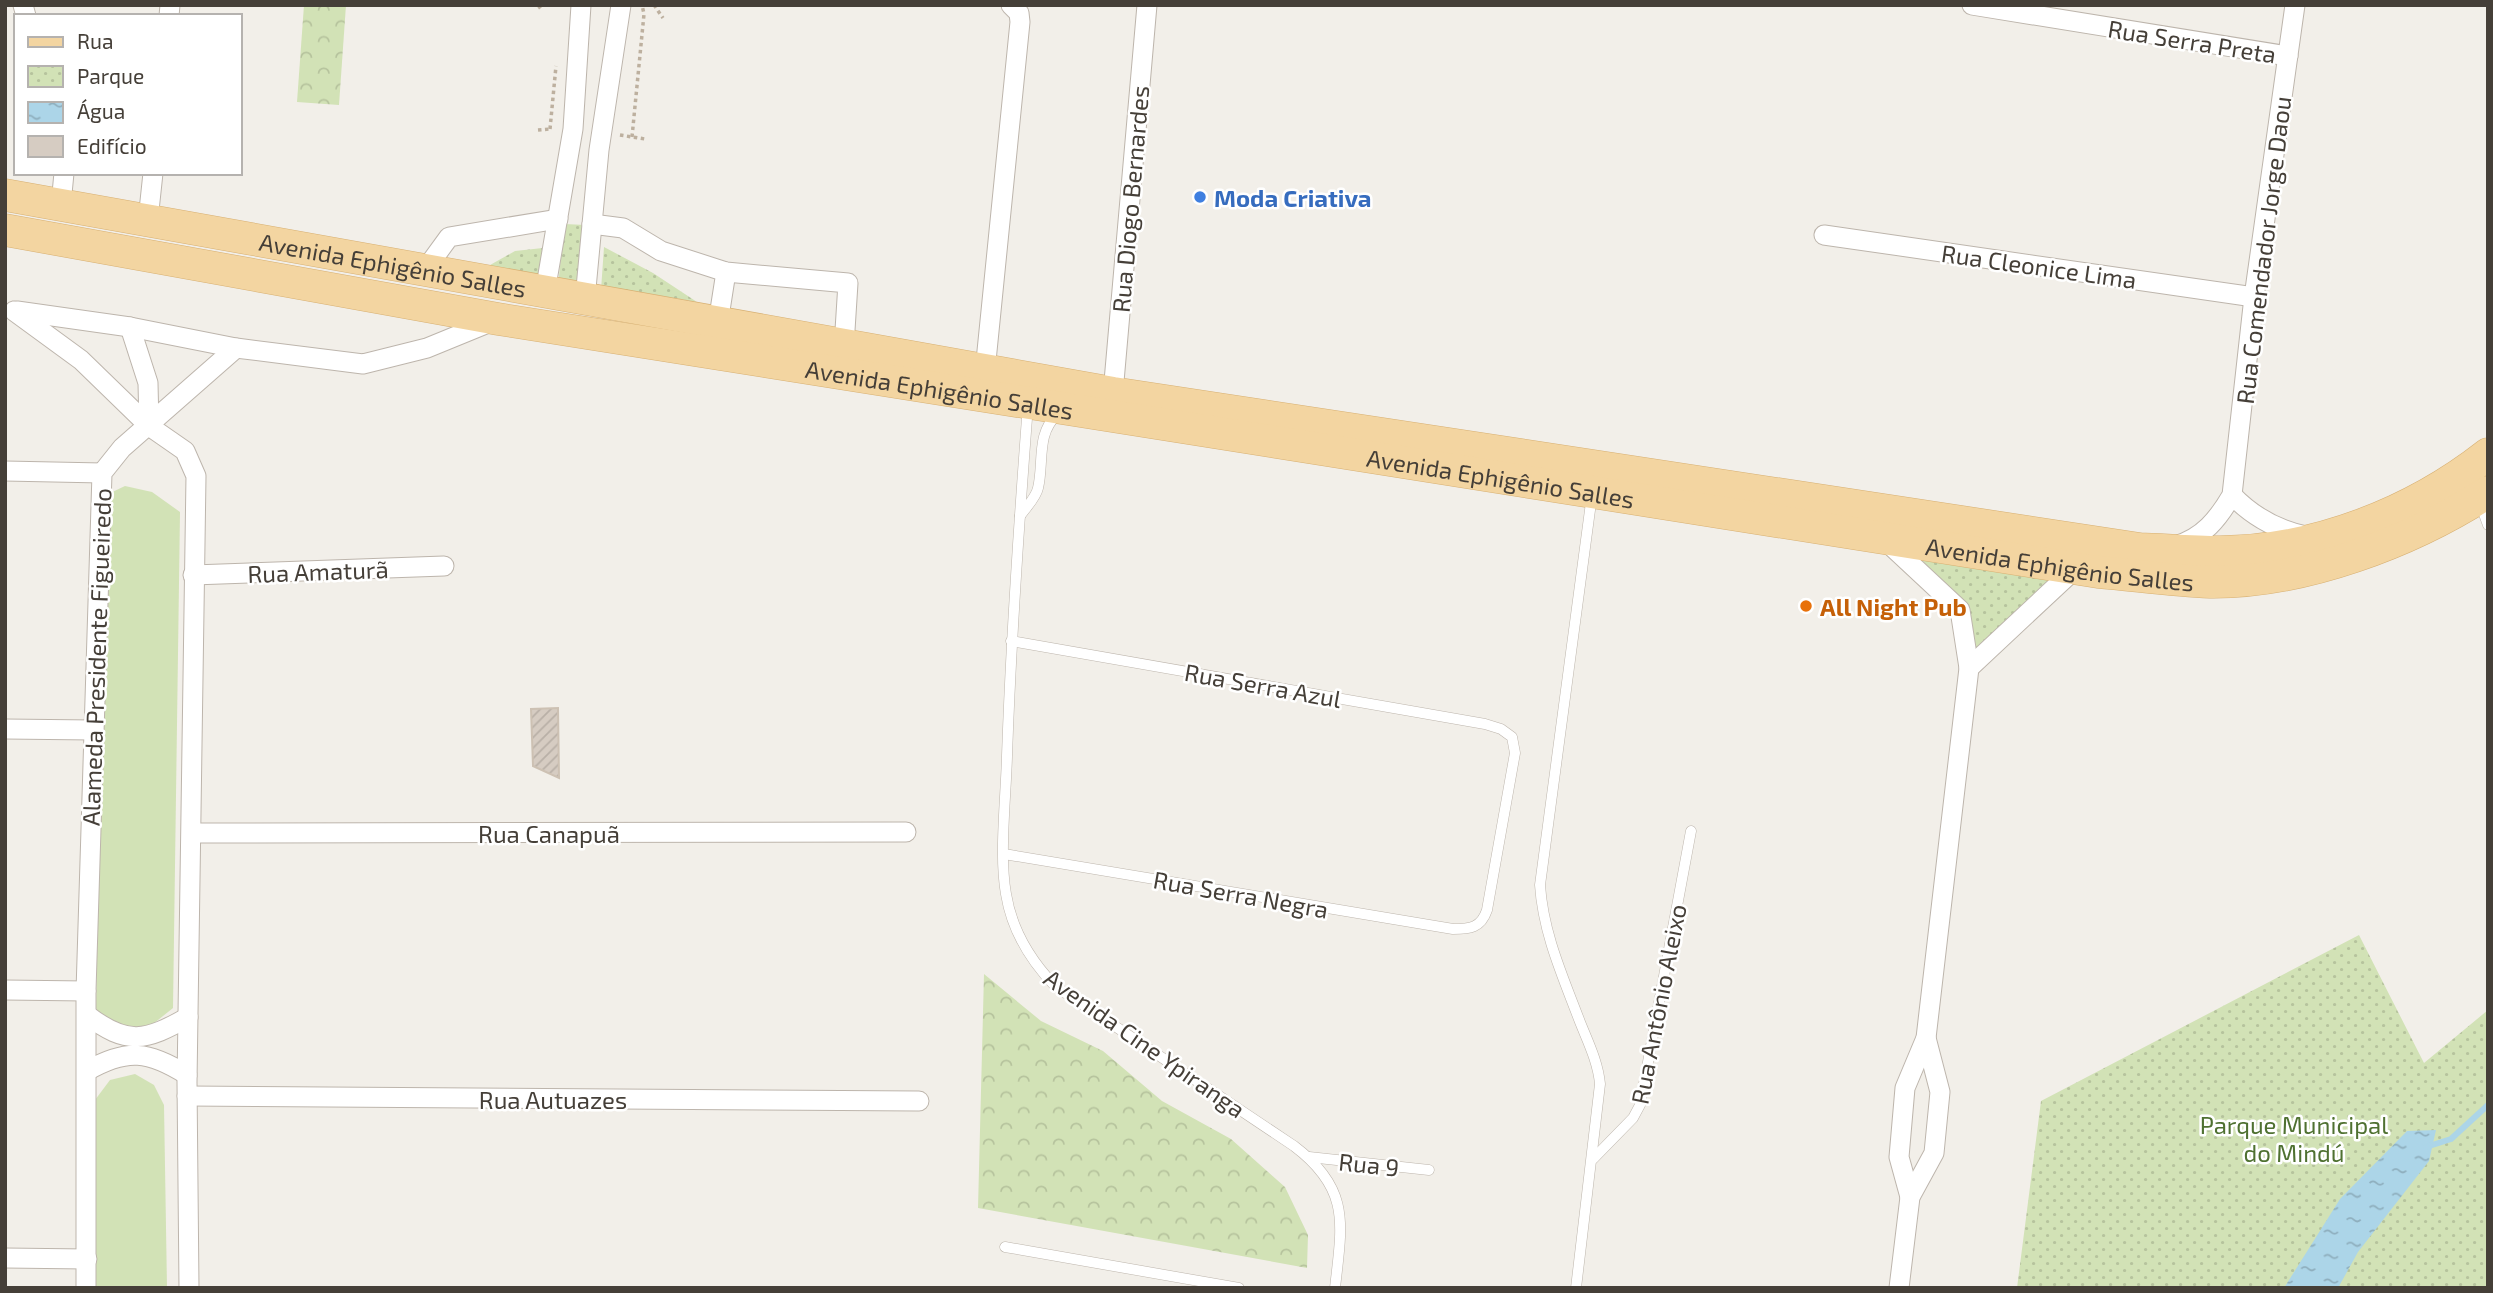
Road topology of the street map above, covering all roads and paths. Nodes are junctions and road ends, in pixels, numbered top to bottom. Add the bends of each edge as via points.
1 (581, 5) edge
2 (621, 5) edge
3 (642, 5) edge
4 (654, 5) edge
5 (1147, 5) edge
6 (1972, 5) edge
7 (2295, 5) edge
8 (1015, 9) edge
9 (663, 18) dead end
10 (2288, 56) junction
11 (632, 136) dead end
12 (64, 175) edge
13 (153, 175) edge
14 (5, 195) edge
15 (61, 204) junction
16 (558, 219) junction
17 (148, 220) junction
18 (592, 223) junction
19 (5, 230) edge
20 (1824, 235) dead end
21 (425, 270) junction
22 (726, 272) junction
23 (545, 292) junction
24 (2254, 297) junction
25 (584, 299) junction
26 (10, 310) edge
27 (498, 319) junction
28 (718, 323) junction
29 (130, 327) junction
30 (844, 346) junction
31 (236, 348) junction
32 (985, 372) junction
33 (1113, 393) junction
34 (1028, 404) junction
35 (1069, 409) junction
36 (149, 426) junction
37 (2488, 454) edge
38 (5, 471) edge
39 (102, 473) junction
40 (1592, 492) junction
41 (2232, 495) junction
42 (2485, 505) edge
43 (1019, 516) junction
44 (1882, 538) junction
45 (2317, 538) junction
46 (2154, 550) junction
47 (444, 566) dead end
48 (2076, 568) junction
49 (193, 575) junction
50 (1011, 641) junction
51 (1969, 668) junction
52 (5, 730) edge
53 (93, 730) junction
54 (1691, 831) dead end
55 (906, 832) dead end
56 (192, 833) junction
57 (1004, 854) junction
58 (1477, 927) joint
59 (5, 990) edge
60 (86, 990) junction
61 (87, 1015) junction
62 (188, 1017) junction
63 (1926, 1038) junction
64 (87, 1071) junction
65 (187, 1075) junction
66 (187, 1096) junction
67 (919, 1101) dead end
68 (1309, 1157) junction
69 (1592, 1160) junction
70 (1429, 1170) dead end
71 (1910, 1197) junction
72 (1005, 1247) dead end
73 (5, 1258) edge
74 (86, 1259) junction
75 (86, 1288) edge
76 (189, 1288) edge
77 (1239, 1288) edge
78 (1335, 1288) edge
79 (1576, 1288) edge
80 (1899, 1288) edge

1 - 16 street via 573,129
2 - 18 street
3 - 11 path
4 - 9 path
5 - 33 street, Rua Diogo Bernardes
6 - 10 street, Rua Serra Preta
7 - 10 street, Rua Comendador Jorge Daou
8 - 32 street, Avenida Ephigênio Salles
10 - 24 street, Rua Comendador Jorge Daou
12 - 15 street
13 - 17 street
14 - 15 main road, Avenida Ephigênio Salles
15 - 17 main road, Avenida Ephigênio Salles
16 - 21 street via 449,237
16 - 23 street
17 - 21 main road, Avenida Ephigênio Salles
18 - 22 street via 623,228 661,251
18 - 25 street
19 - 27 main road, Avenida Ephigênio Salles
20 - 24 street, Rua Cleonice Lima
21 - 23 main road, Avenida Ephigênio Salles
22 - 28 street
22 - 30 street via 848,283
23 - 25 main road, Avenida Ephigênio Salles
24 - 41 street, Rua Comendador Jorge Daou
25 - 28 main road, Avenida Ephigênio Salles
26 - 29 street, Avenida Ephigênio Salles
26 - 36 street, Avenida Ephigênio Salles via 81,360
27 - 31 street, Avenida Ephigênio Salles via 427,348 363,364
27 - 34 main road, Avenida Ephigênio Salles
28 - 30 main road, Avenida Ephigênio Salles
29 - 31 street, Avenida Ephigênio Salles
29 - 36 street via 148,383
30 - 32 main road, Avenida Ephigênio Salles
31 - 36 street
32 - 33 main road, Avenida Ephigênio Salles
33 - 46 main road, Avenida Ephigênio Salles
34 - 35 main road, Avenida Ephigênio Salles
34 - 43 lane, Avenida Cine Ypiranga
35 - 40 main road, Avenida Ephigênio Salles
35 - 43 lane via 1049,422 1038,491
36 - 39 street, Alameda Presidente Figueiredo via 122,448
36 - 49 street via 185,452 196,476
37 - 45 main road, Avenida Ephigênio Salles via 2462,474 2382,517
38 - 39 street
39 - 53 street, Alameda Presidente Figueiredo
40 - 44 main road, Avenida Ephigênio Salles
40 - 69 lane via 1540,885 1554,956 1600,1076
41 - 45 street via 2248,512 2269,524
41 - 46 street, Rua Comendador Jorge Daou via 2202,534
42 - 48 main road, Avenida Ephigênio Salles via 2380,546 2276,576 2211,582
43 - 50 lane, Avenida Cine Ypiranga
44 - 48 main road, Avenida Ephigênio Salles
44 - 51 street via 1960,610
45 - 46 main road, Avenida Ephigênio Salles via 2222,552
47 - 49 street, Rua Amaturã
48 - 51 street
49 - 56 street
50 - 57 lane, Avenida Cine Ypiranga
50 - 58 lane, Rua Serra Azul via 1502,729 1512,737 1515,753 1484,920
51 - 63 street
52 - 53 street
53 - 60 street, Alameda Presidente Figueiredo
54 - 69 lane, Rua Antônio Aleixo via 1640,1105
55 - 56 street, Rua Canapuã
56 - 62 street
57 - 58 lane, Rua Serra Negra via 1453,929
57 - 68 lane, Avenida Cine Ypiranga via 1005,892 1012,918 1034,964 1055,986
59 - 60 street
60 - 61 street, Alameda Presidente Figueiredo
61 - 62 street via 123,1036 159,1033
61 - 64 street, Alameda Presidente Figueiredo
62 - 65 street
63 - 71 street via 1905,1088 1899,1157
63 - 71 street via 1940,1092 1934,1153
64 - 65 street via 106,1060 136,1054 165,1062
64 - 74 street, Alameda Presidente Figueiredo
65 - 66 street
66 - 67 street, Rua Autuazes
66 - 76 street
68 - 70 lane, Rua 9
68 - 78 lane, Avenida Cine Ypiranga via 1323,1172 1342,1226
69 - 79 lane
71 - 80 street
72 - 77 lane
73 - 74 street
74 - 75 street, Alameda Presidente Figueiredo

